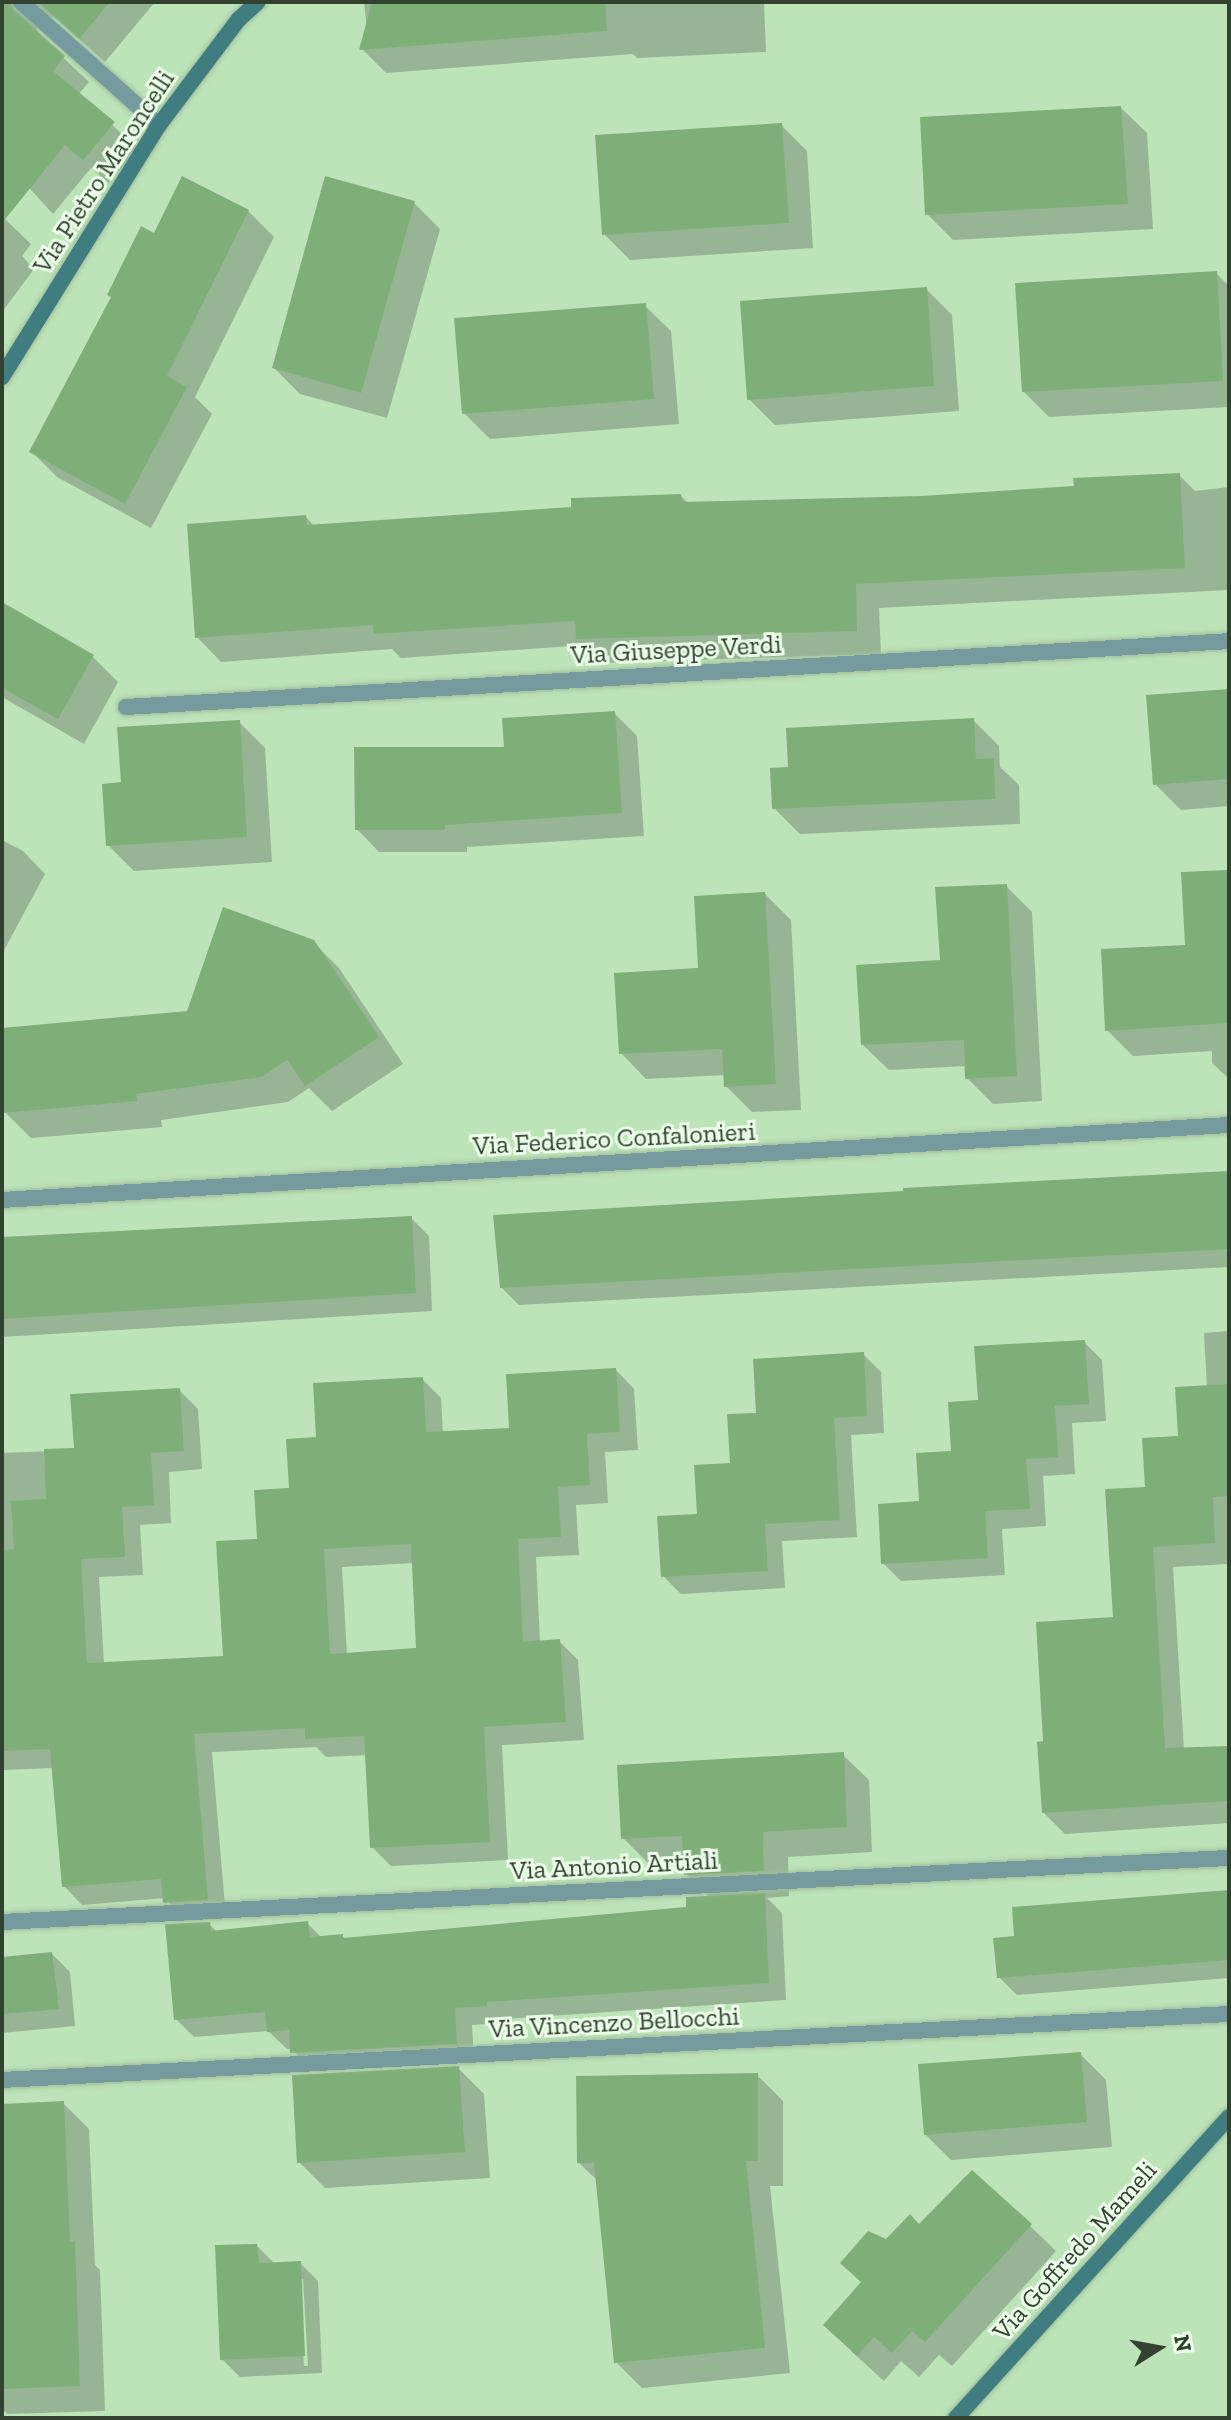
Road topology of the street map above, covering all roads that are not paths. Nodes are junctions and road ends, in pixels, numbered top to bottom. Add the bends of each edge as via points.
1 (21, 2) edge
2 (258, 2) edge
3 (159, 125) junction
4 (2, 377) edge
5 (1229, 641) edge
6 (126, 707) dead end
7 (1229, 1125) edge
8 (2, 1200) edge
9 (1229, 1858) edge
10 (2, 1922) edge
11 (1229, 2014) edge
12 (2, 2080) edge
13 (1229, 2117) edge
14 (956, 2418) edge

1 - 3 street
2 - 3 street, Via Pietro Maroncelli via 239,19
3 - 4 street, Via Pietro Maroncelli
5 - 6 street, Via Giuseppe Verdi
7 - 8 street, Via Federico Confalonieri
9 - 10 street, Via Antonio Artiali
11 - 12 street, Via Vincenzo Bellocchi
13 - 14 street, Via Goffredo Mameli

